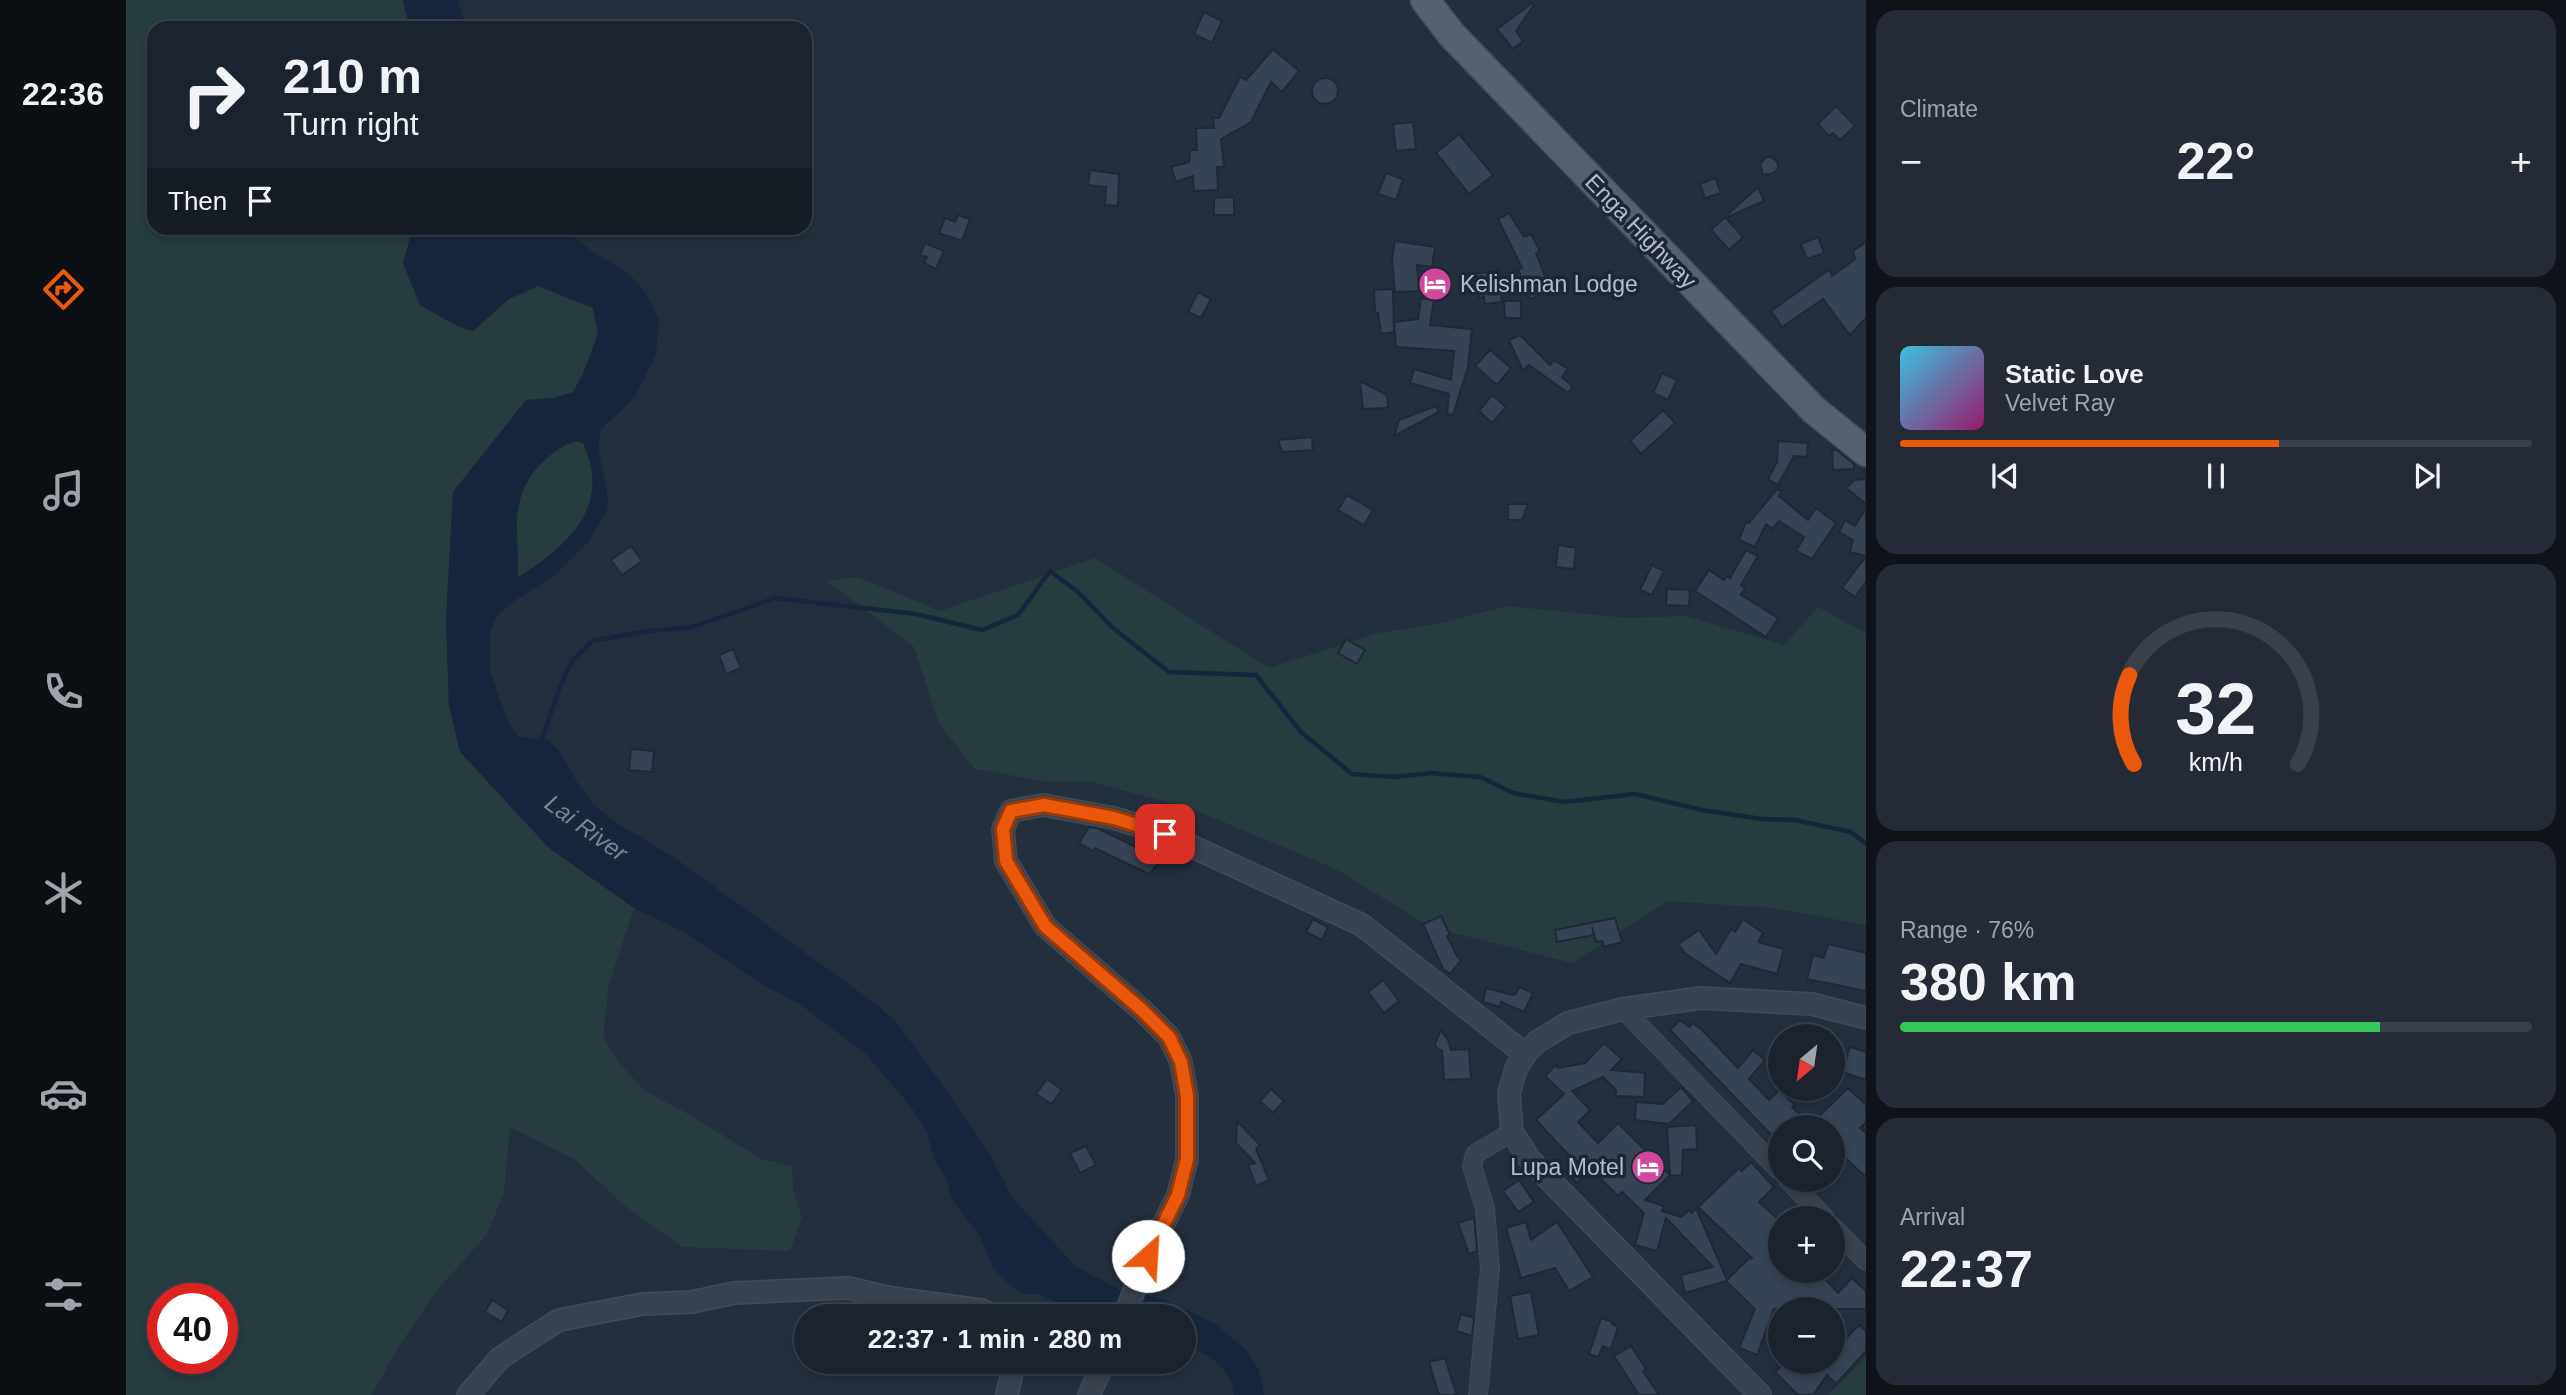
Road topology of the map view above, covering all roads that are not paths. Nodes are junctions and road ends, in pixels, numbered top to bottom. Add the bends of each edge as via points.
1 (1430, 2) edge
2 (1866, 452) edge
3 (1623, 1009) junction
4 (1866, 1018) edge
5 (1525, 1054) junction
6 (1512, 1132) junction
7 (1768, 1159) edge
8 (1800, 1192) edge
9 (1813, 1206) edge
10 (1845, 1239) edge
11 (1866, 1261) edge
12 (940, 1304) edge
13 (1129, 1304) edge
14 (1011, 1374) edge
15 (1099, 1374) edge
16 (468, 1395) edge
17 (1007, 1395) edge
18 (1089, 1395) edge
19 (1478, 1395) edge
20 (1760, 1395) edge

1 - 2 main road, Enga Highway via 1451,34 1814,410
3 - 4 street via 1701,998 1812,1004
3 - 5 street via 1568,1023
3 - 7 street
5 - 6 street via 1509,1093
5 - 13 street via 1362,925 1165,834 1114,818 1044,805 1011,811 1003,829 1006,861 1045,926 1143,1011 1169,1037 1181,1062 1187,1096 1187,1159 1178,1195
6 - 19 street via 1475,1154 1472,1166 1485,1208 1490,1269
6 - 20 street via 1530,1160
8 - 9 street
10 - 11 street
12 - 16 street via 848,1288 734,1293 559,1320 500,1358
14 - 17 street
15 - 18 street

